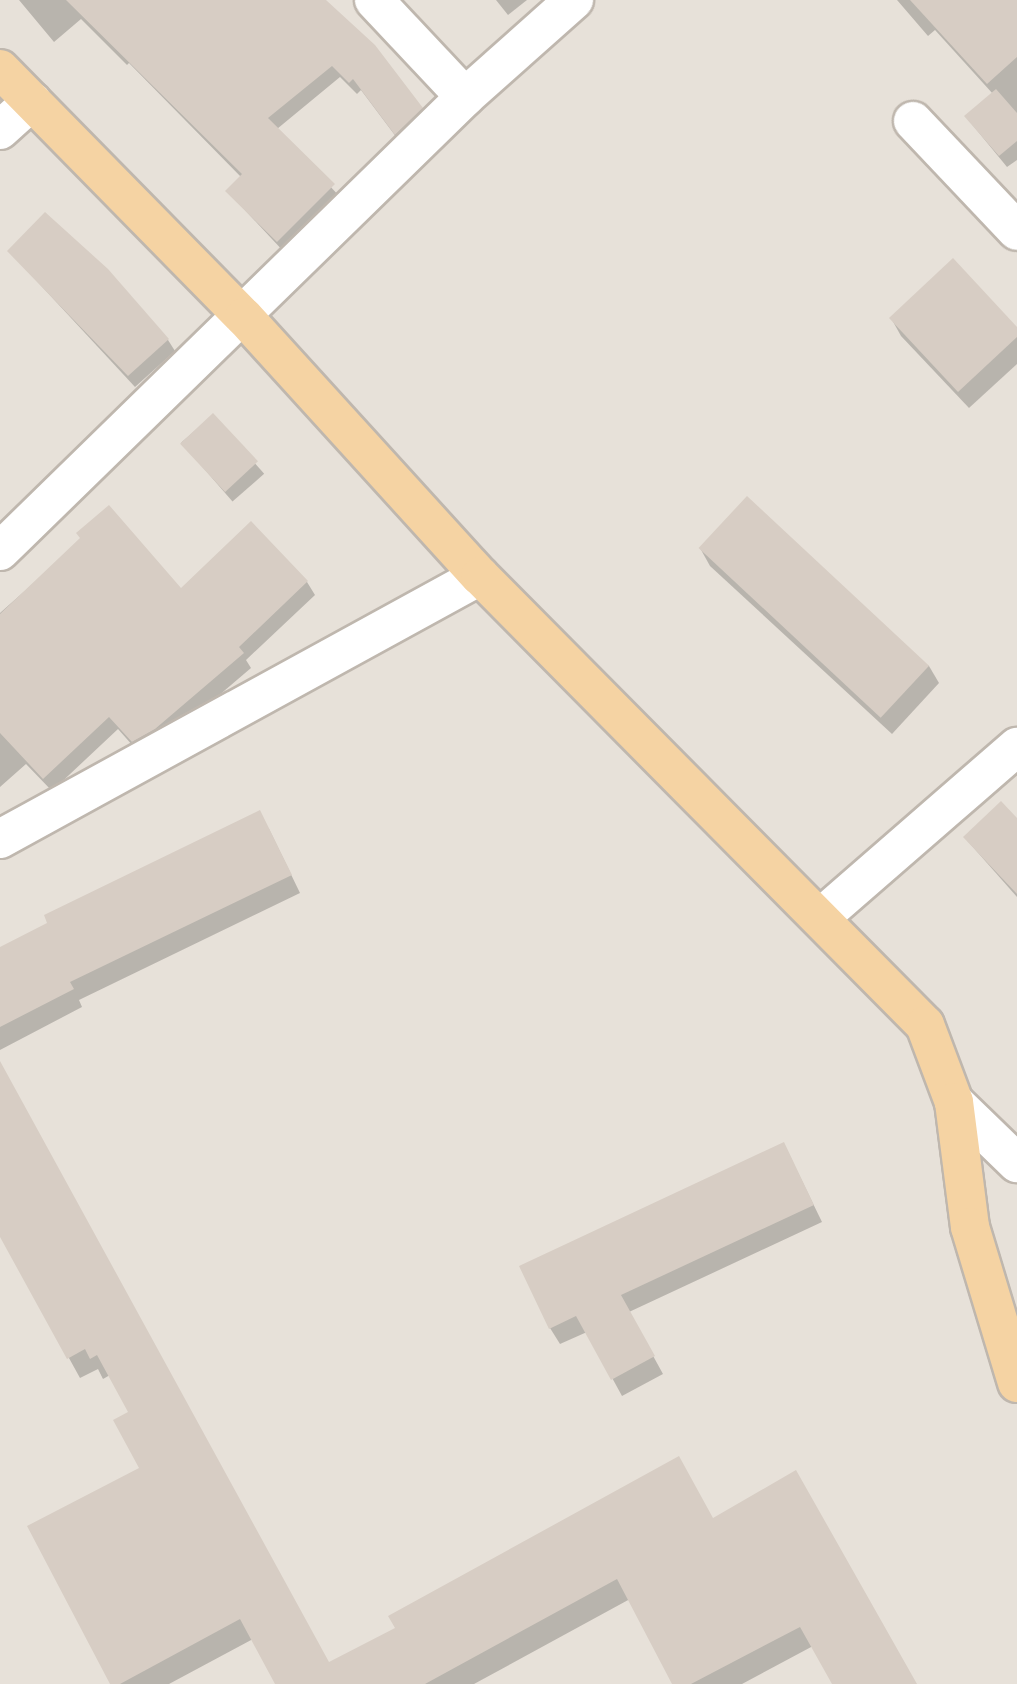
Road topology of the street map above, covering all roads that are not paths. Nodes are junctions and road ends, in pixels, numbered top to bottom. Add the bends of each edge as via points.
1 (374, 0) edge
2 (574, 0) edge
3 (0, 69) edge
4 (465, 97) junction
5 (32, 101) junction
6 (913, 121) dead end
7 (0, 130) edge
8 (1017, 230) edge
9 (244, 317) junction
10 (0, 551) edge
11 (480, 576) junction
12 (1017, 747) edge
13 (0, 839) edge
14 (820, 918) junction
15 (954, 1102) junction
16 (1017, 1163) edge
17 (1017, 1383) edge

1 - 4 street
2 - 4 street
3 - 5 main road
4 - 9 street
5 - 7 street
5 - 9 main road
6 - 8 street
9 - 10 street
9 - 11 main road
11 - 13 street
11 - 14 main road
12 - 14 street
14 - 15 main road via 925,1025
15 - 16 street
15 - 17 main road via 970,1227

